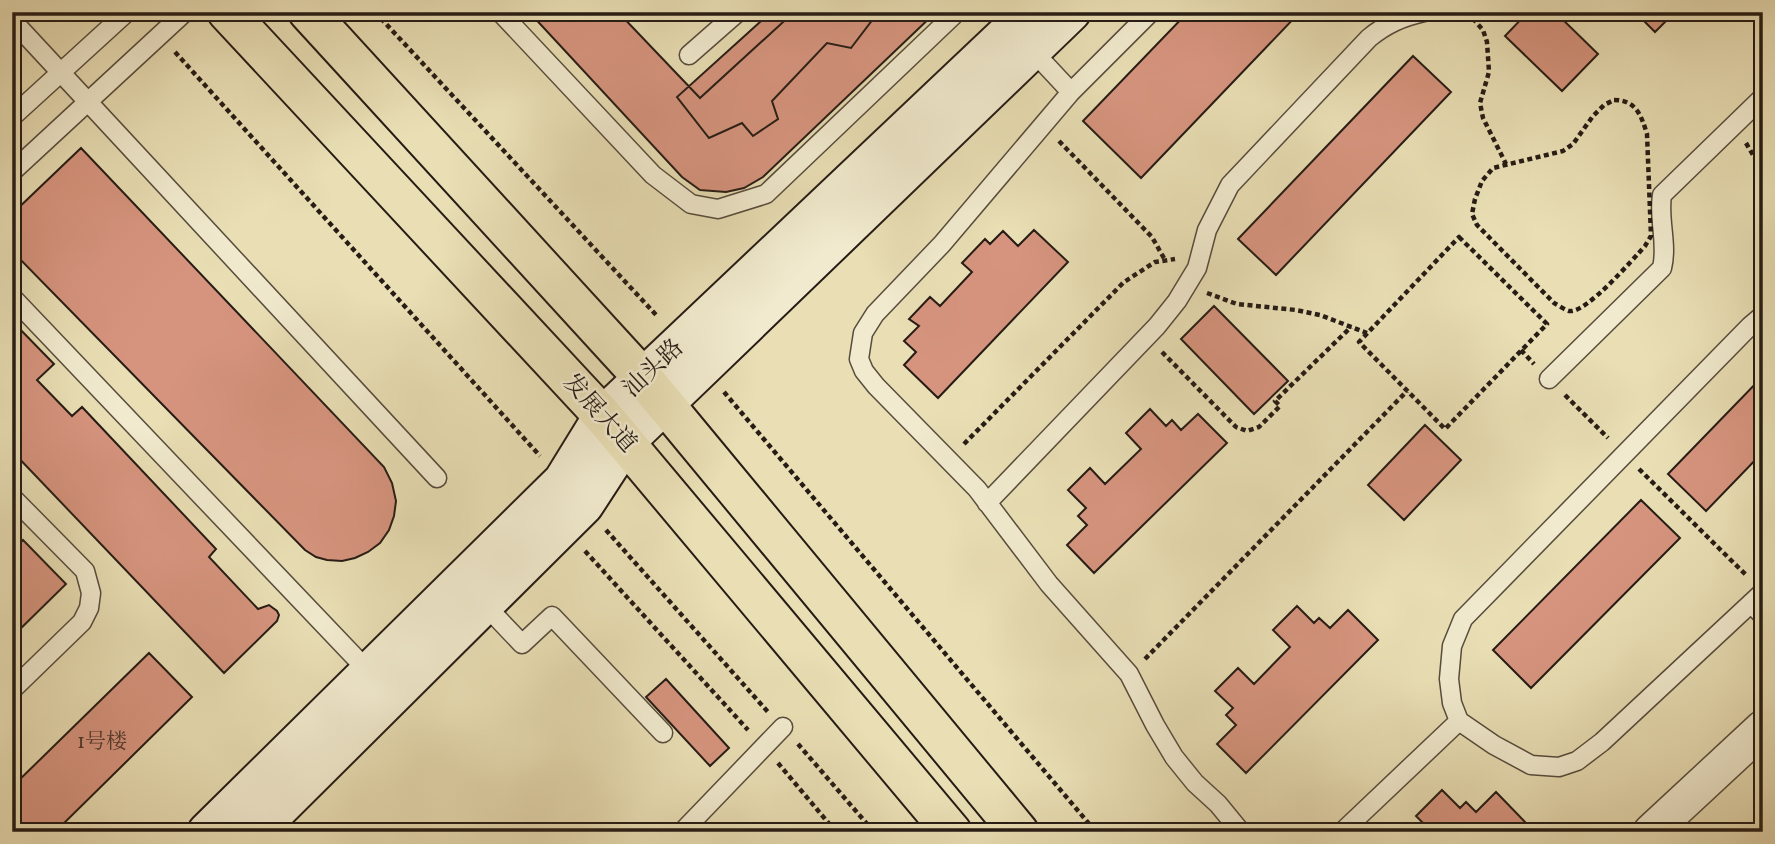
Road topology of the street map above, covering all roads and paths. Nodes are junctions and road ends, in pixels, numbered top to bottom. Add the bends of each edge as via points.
1 (127, 12) edge
2 (185, 12) edge
3 (227, 12) edge
4 (308, 12) edge
5 (375, 12) edge
6 (500, 12) edge
7 (738, 12) edge
8 (957, 12) edge
9 (1071, 12) edge
10 (1151, 12) edge
11 (1424, 12) edge
12 (1467, 12) edge
13 (12, 20) edge
14 (1024, 30) edge
15 (160, 36) junction
16 (689, 55) dead end
17 (61, 72) junction
18 (1071, 92) junction
19 (1763, 97) edge
20 (88, 102) junction
21 (12, 117) edge
22 (1043, 124) junction
23 (1735, 124) junction
24 (1506, 164) junction
25 (12, 172) edge
26 (1763, 172) edge
27 (1165, 260) junction
28 (1197, 268) junction
29 (1187, 285) junction
30 (12, 297) edge
31 (1763, 315) edge
32 (1351, 327) junction
33 (1368, 334) junction
34 (1147, 336) junction
35 (692, 355) junction
36 (1549, 379) dead end
37 (654, 391) junction
38 (1407, 391) junction
39 (614, 429) junction
40 (949, 460) junction
41 (437, 478) dead end
42 (12, 496) edge
43 (987, 503) junction
44 (570, 504) junction
45 (484, 604) junction
46 (1759, 604) edge
47 (369, 672) junction
48 (1129, 674) junction
49 (12, 690) edge
50 (1459, 721) junction
51 (782, 727) junction
52 (1763, 728) edge
53 (663, 733) dead end
54 (764, 747) junction
55 (207, 832) edge
56 (255, 832) edge
57 (682, 832) edge
58 (836, 832) edge
59 (874, 832) edge
60 (952, 832) edge
61 (1019, 832) edge
62 (1096, 832) edge
63 (1241, 832) edge
64 (1342, 832) edge
65 (1651, 832) edge

1 - 17 lane
2 - 15 lane
3 - 39 main road, 发展大道
4 - 37 main road
5 - 35 path
6 - 8 lane via 653,175 691,204 718,209 766,194
7 - 16 lane
9 - 14 street, 汕头路
10 - 18 lane
11 - 28 lane via 1382,27 1369,38 1230,185 1207,230
12 - 24 path via 1487,42 1489,72 1480,103
13 - 17 lane
14 - 18 lane
14 - 35 street, 汕头路
15 - 20 lane
15 - 44 path
17 - 20 lane
17 - 21 lane
18 - 22 lane
19 - 23 lane
20 - 25 lane
20 - 41 lane
22 - 27 path via 1152,237
22 - 40 lane via 863,333 859,359 864,371
23 - 26 path
23 - 36 lane via 1662,195 1662,268
24 - 24 path via 1493,168 1482,181 1472,214 1477,225 1554,303 1578,310 1651,236 1647,134 1642,118 1632,105 1614,100 1604,105 1563,151
27 - 28 path
27 - 40 path via 1124,282
28 - 29 lane
29 - 32 path via 1237,304 1296,310
29 - 34 lane
30 - 47 lane
31 - 50 lane via 1463,619 1452,646 1449,679
32 - 33 path
32 - 34 path via 1275,401 1280,406 1259,427 1247,431 1236,426
33 - 38 path via 1359,342
33 - 38 path via 1459,237 1547,324 1445,429
34 - 43 lane
35 - 37 street, 汕头路
35 - 62 path
37 - 39 street, 汕头路
37 - 61 main road
38 - 48 path
39 - 44 street, 汕头路
39 - 60 main road, 发展大道
40 - 43 lane
42 - 49 lane via 85,571 91,593 82,622
43 - 48 lane via 1049,584
44 - 45 street, 汕头路
44 - 47 street, 汕头路
44 - 51 path
44 - 54 path
45 - 53 lane via 522,644 551,616
45 - 56 street, 汕头路
46 - 50 lane via 1577,761 1559,768 1531,765
47 - 55 street, 汕头路
48 - 63 lane via 1174,757
50 - 64 lane
51 - 54 lane
51 - 59 path
52 - 65 street
54 - 57 lane
54 - 58 path

